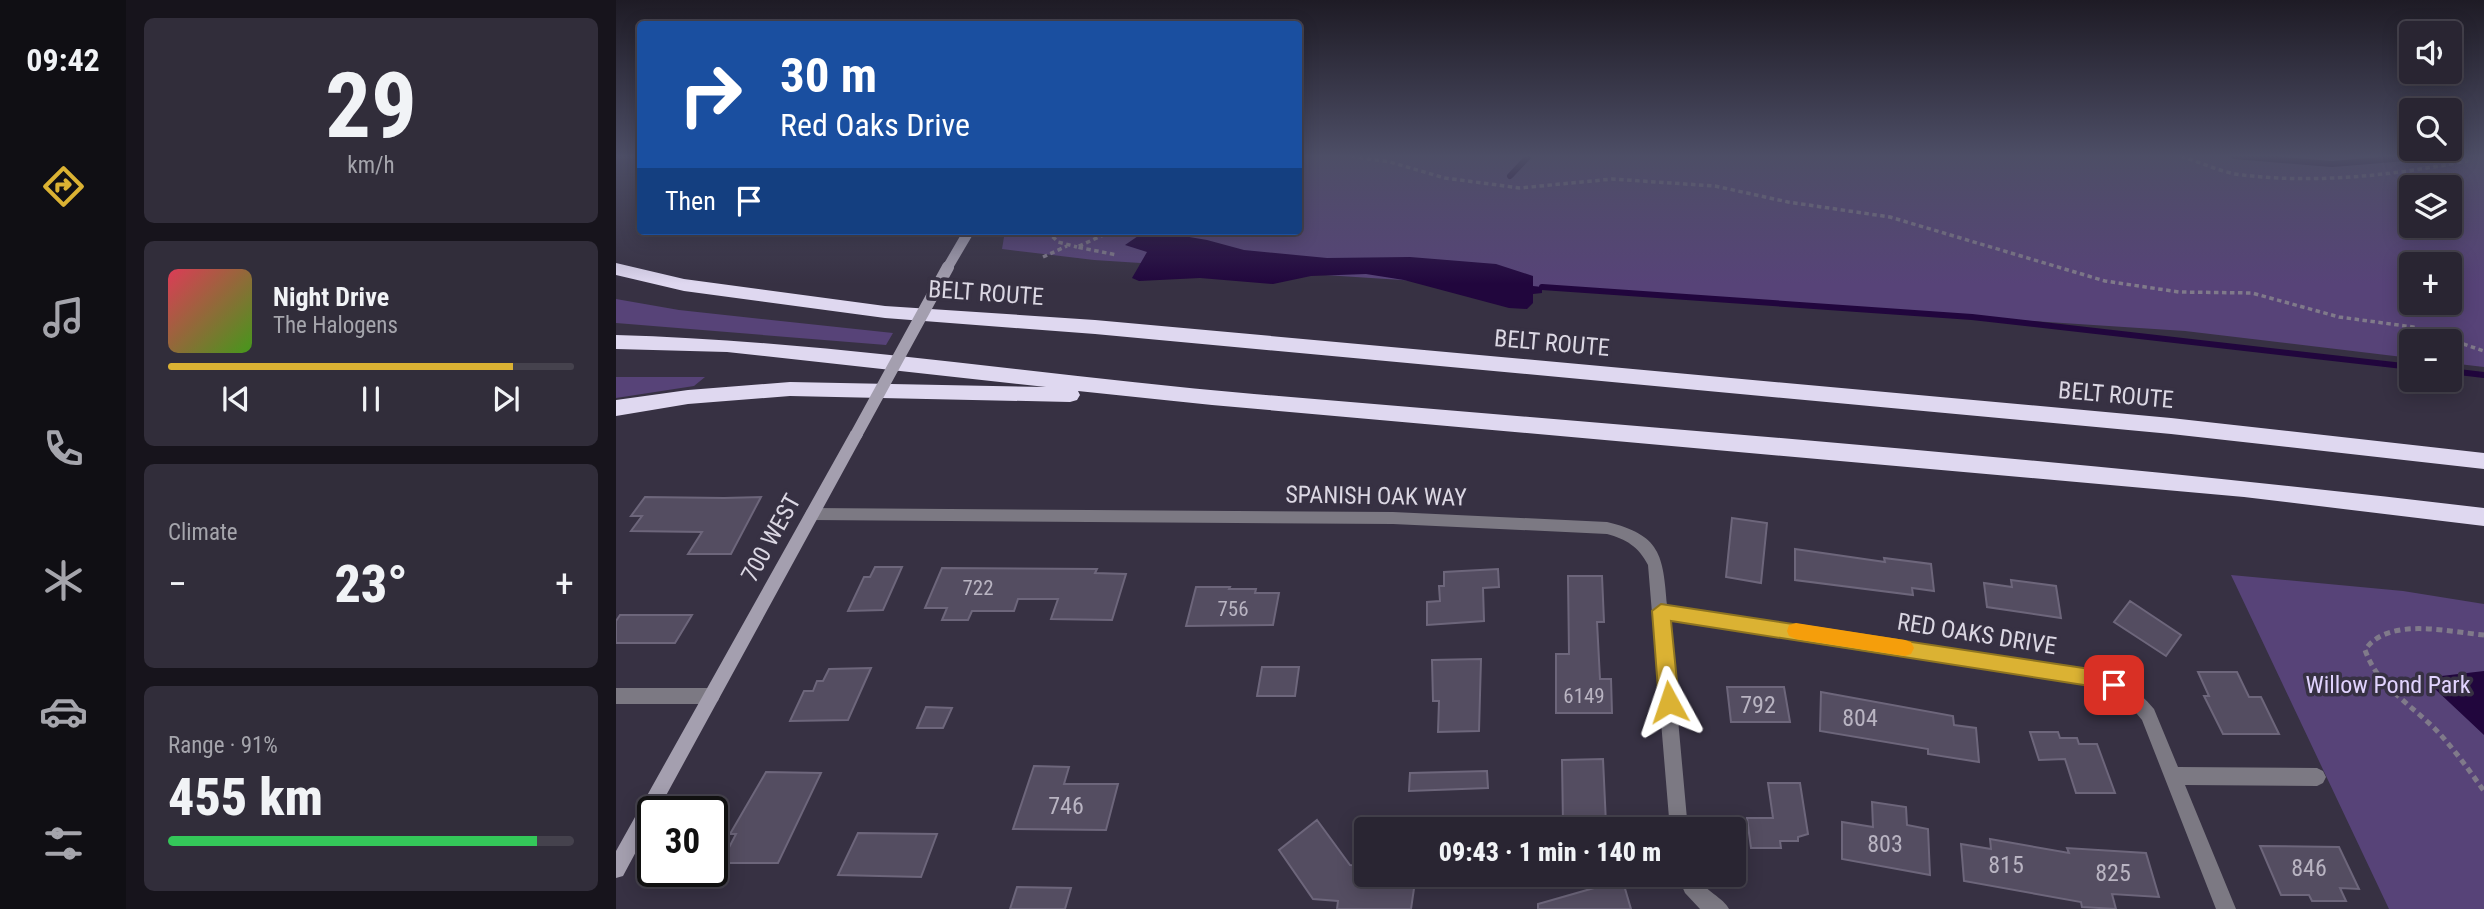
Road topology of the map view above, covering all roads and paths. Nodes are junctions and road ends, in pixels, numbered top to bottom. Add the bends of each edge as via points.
1 (1771, 198) edge
2 (967, 235) edge
3 (1051, 235) edge
4 (1103, 235) edge
5 (1068, 245) junction
6 (1077, 247) junction
7 (1117, 255) dead end
8 (616, 256) edge
9 (1043, 257) dead end
10 (616, 269) edge
11 (684, 285) junction
12 (616, 342) edge
13 (2484, 351) edge
14 (1212, 398) junction
15 (616, 408) edge
16 (2484, 461) edge
17 (812, 514) junction
18 (2484, 517) edge
19 (1661, 611) junction
20 (2484, 635) edge
21 (616, 696) edge
22 (712, 696) junction
23 (2173, 776) junction
24 (2317, 777) dead end
25 (2484, 791) edge
26 (1678, 817) edge
27 (616, 869) edge
28 (1693, 887) edge
29 (1719, 909) edge
30 (2226, 909) edge

1 - 13 path via 1890,217 2105,281 2179,292 2252,293 2339,317 2413,327
2 - 17 main road, 700 WEST, bridge
3 - 5 path
4 - 6 path
5 - 6 path
5 - 9 path
6 - 7 path
8 - 11 highway
10 - 11 highway, BELT ROUTE
11 - 16 highway, BELT ROUTE via 885,312 2171,426
12 - 14 highway via 727,345
14 - 15 highway via 790,389
14 - 18 highway via 2244,488
17 - 19 street, SPANISH OAK WAY via 1393,518 1607,528 1639,538 1648,547 1656,565
17 - 22 main road, 700 WEST
19 - 23 street, RED OAKS DRIVE via 2090,677 2114,685 2139,703
19 - 26 street, SPANISH OAK WAY
20 - 25 path via 2403,629 2373,638 2365,650 2380,677 2436,729
21 - 22 street
22 - 27 main road, 700 WEST
23 - 24 street
23 - 30 street, RED OAKS DRIVE
28 - 29 street

